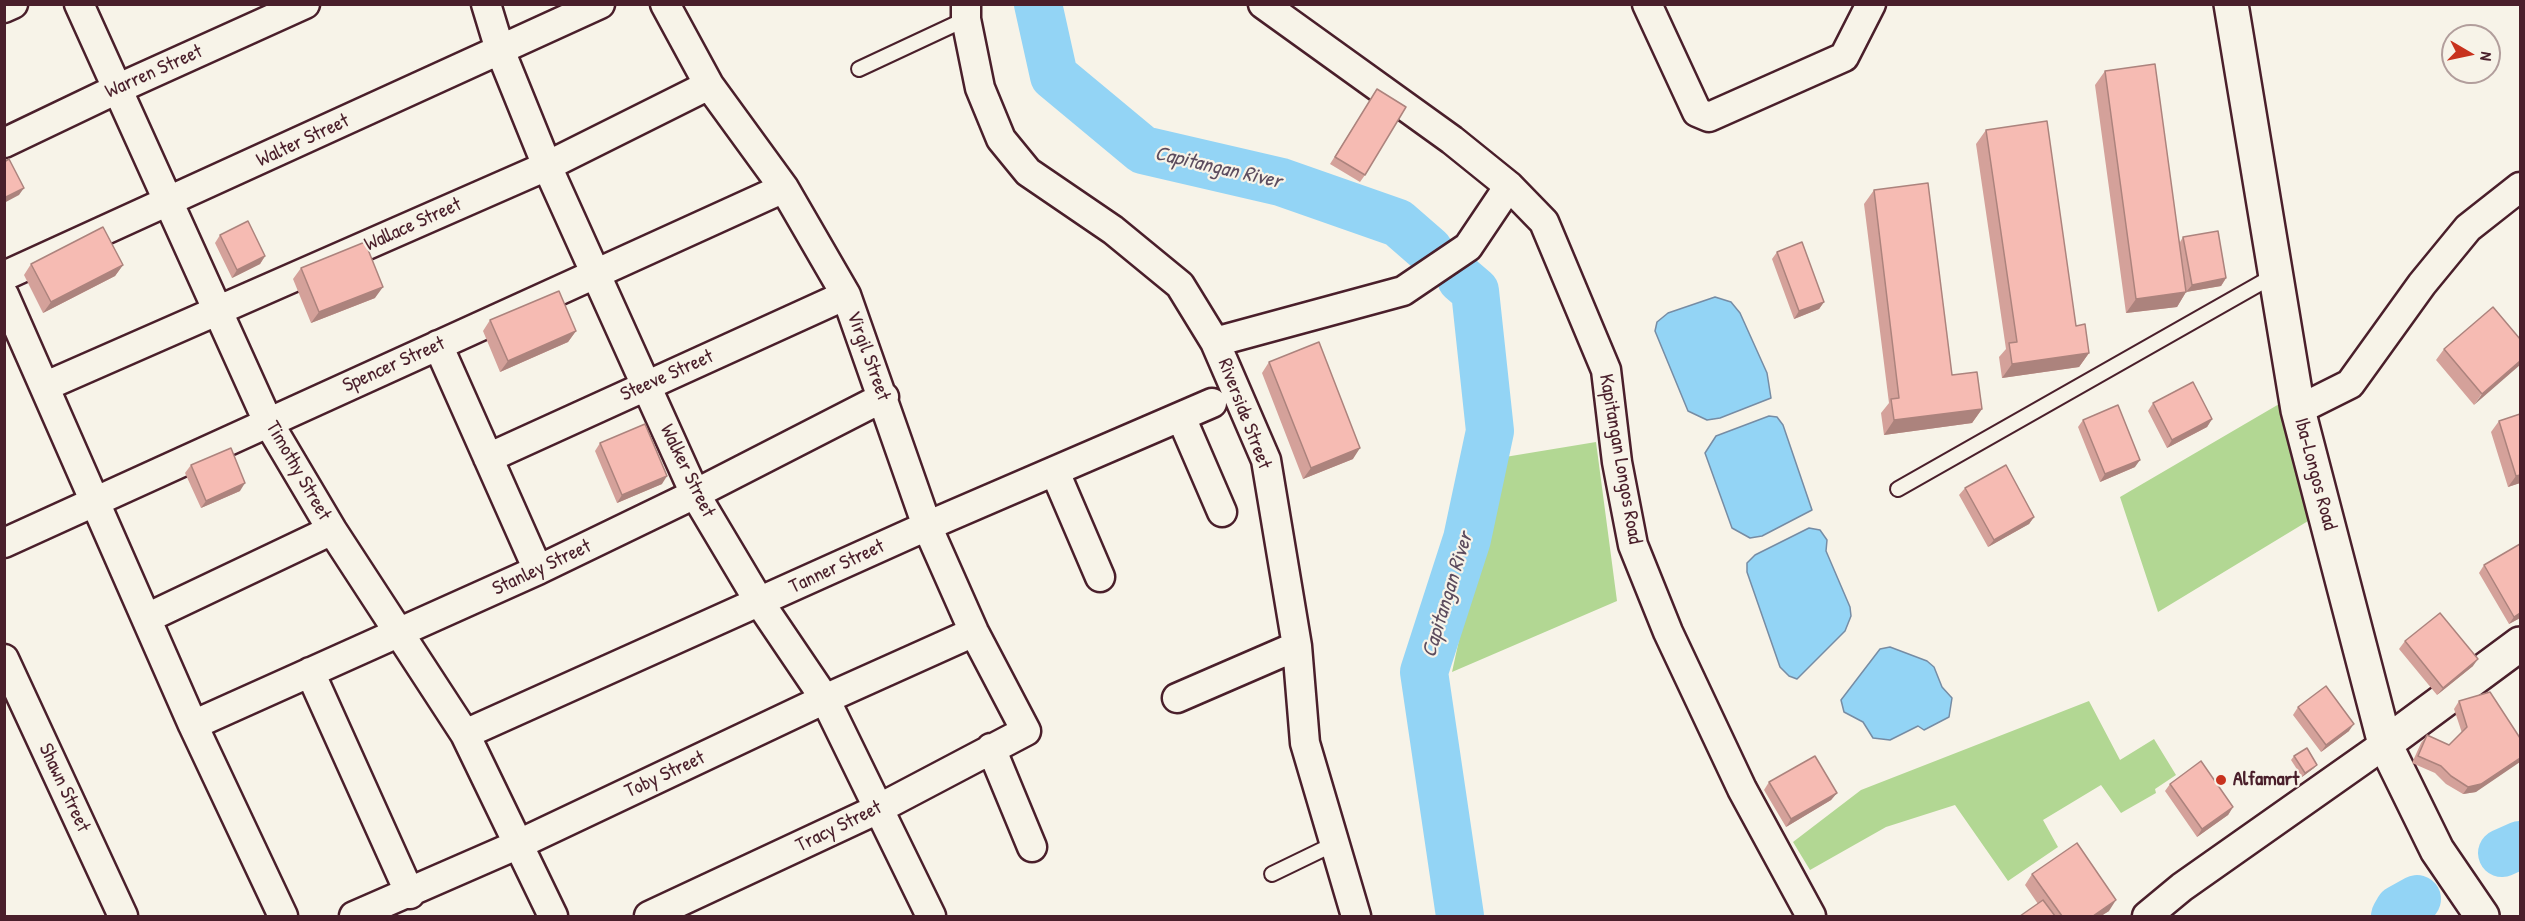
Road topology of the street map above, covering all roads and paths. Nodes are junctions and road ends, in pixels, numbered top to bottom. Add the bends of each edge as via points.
1 (13, 4) edge
2 (80, 4) edge
3 (305, 4) edge
4 (486, 4) edge
5 (600, 4) edge
6 (665, 4) edge
7 (1263, 4) edge
8 (1647, 4) edge
9 (1871, 4) edge
10 (2231, 4) edge
11 (4, 8) edge
12 (966, 12) edge
13 (500, 50) junction
14 (859, 69) dead end
15 (709, 85) junction
16 (117, 89) junction
17 (4, 143) edge
18 (547, 166) junction
19 (1509, 186) junction
20 (2520, 187) edge
21 (784, 188) junction
22 (169, 202) junction
23 (597, 273) junction
24 (2277, 274) junction
25 (4, 276) edge
26 (4, 295) edge
27 (846, 295) junction
28 (220, 310) junction
29 (1215, 342) junction
30 (438, 345) junction
31 (647, 384) junction
32 (46, 386) junction
33 (884, 397) junction
34 (1212, 404) dead end
35 (2298, 410) junction
36 (1180, 417) junction
37 (268, 422) junction
38 (488, 458) junction
39 (1055, 472) junction
40 (1898, 489) dead end
41 (695, 494) junction
42 (96, 501) junction
43 (1222, 512) dead end
44 (927, 526) junction
45 (332, 530) junction
46 (4, 543) edge
47 (538, 570) junction
48 (1100, 577) dead end
49 (759, 603) junction
50 (147, 618) junction
51 (975, 632) junction
52 (401, 633) junction
53 (2520, 644) edge
54 (1297, 646) junction
55 (4, 659) edge
56 (310, 672) junction
57 (1177, 698) dead end
58 (825, 699) junction
59 (193, 724) junction
60 (1026, 731) joint
61 (465, 734) junction
62 (2385, 744) junction
63 (991, 748) junction
64 (879, 809) junction
65 (1336, 843) junction
66 (519, 844) junction
67 (1032, 847) dead end
68 (1272, 874) dead end
69 (410, 894) junction
70 (679, 911) edge
71 (123, 916) edge
72 (282, 916) edge
73 (354, 916) edge
74 (553, 916) edge
75 (649, 916) edge
76 (931, 916) edge
77 (1356, 916) edge
78 (1811, 916) edge
79 (2147, 916) edge
80 (2482, 916) edge

1 - 11 street
2 - 16 street, Timothy Street
3 - 16 street, Warren Street
4 - 13 street, Walker Street
5 - 13 street, Walter Street
6 - 15 street, Virgil Street
7 - 19 street, Kapitangan Longos Road via 1452,140
8 - 9 street via 1697,112 1709,117 1844,57
10 - 24 street, Iba-Longos Road
12 - 14 lane
12 - 29 street, Riverside Street via 980,88 1001,139 1028,172 1113,230 1180,285
13 - 18 street, Walker Street
13 - 22 street, Walter Street
15 - 18 street, Wallace Street
15 - 21 street, Virgil Street
16 - 17 street, Warren Street
16 - 22 street, Timothy Street
18 - 23 street, Walker Street
18 - 28 street, Wallace Street
19 - 29 street via 1468,248 1403,291
19 - 78 street, Kapitangan Longos Road via 1544,222 1606,370 1617,462 1633,545 1668,632 1742,789
20 - 35 street via 2468,228 2350,384
21 - 23 street, Spencer Street
21 - 27 street, Virgil Street
22 - 25 street, Walter Street
22 - 28 street, Timothy Street
23 - 30 street, Spencer Street
23 - 31 street, Walker Street
24 - 35 street, Iba-Longos Road
24 - 40 lane
26 - 32 street
27 - 31 street, Steeve Street
27 - 33 street, Virgil Street
28 - 32 street, Wallace Street
28 - 37 street, Timothy Street
29 - 54 street, Riverside Street via 1266,459
30 - 37 street, Spencer Street
30 - 38 street
31 - 38 street, Steeve Street
31 - 41 street, Walker Street
32 - 42 street
33 - 41 street, Stanley Street
33 - 44 street, Virgil Street
34 - 36 street, Tanner Street
35 - 62 street, Iba-Longos Road
36 - 39 street, Tanner Street
36 - 43 street
37 - 42 street, Spencer Street
37 - 45 street, Timothy Street
38 - 47 street
39 - 44 street, Tanner Street
39 - 48 street
41 - 47 street, Stanley Street
41 - 49 street, Walker Street
42 - 46 street, Spencer Street
42 - 50 street
44 - 49 street, Tanner Street
44 - 51 street, Virgil Street
45 - 50 street
45 - 52 street, Timothy Street
47 - 52 street, Stanley Street
49 - 58 street, Walker Street
49 - 61 street, Tanner Street
50 - 59 street
51 - 58 street, Toby Street
51 - 60 street, Virgil Street
52 - 56 street, Stanley Street
52 - 61 street, Timothy Street
53 - 62 street
54 - 57 street
54 - 65 street, Riverside Street via 1305,743
55 - 71 street, Shawn Street
56 - 59 street, Stanley Street
56 - 69 street
58 - 64 street, Walker Street
58 - 66 street, Toby Street
59 - 72 street
60 - 63 street, Tracy Street
61 - 66 street, Timothy Street
62 - 79 street via 2182,887
62 - 80 street, Iba-Longos Road via 2437,850
63 - 64 street, Tracy Street
63 - 67 street
64 - 70 street, Tracy Street
64 - 76 street, Walker Street
65 - 68 lane
65 - 77 street, Riverside Street
66 - 69 street, Toby Street
66 - 74 street, Timothy Street
69 - 73 street, Toby Street
70 - 75 street, Tracy Street

